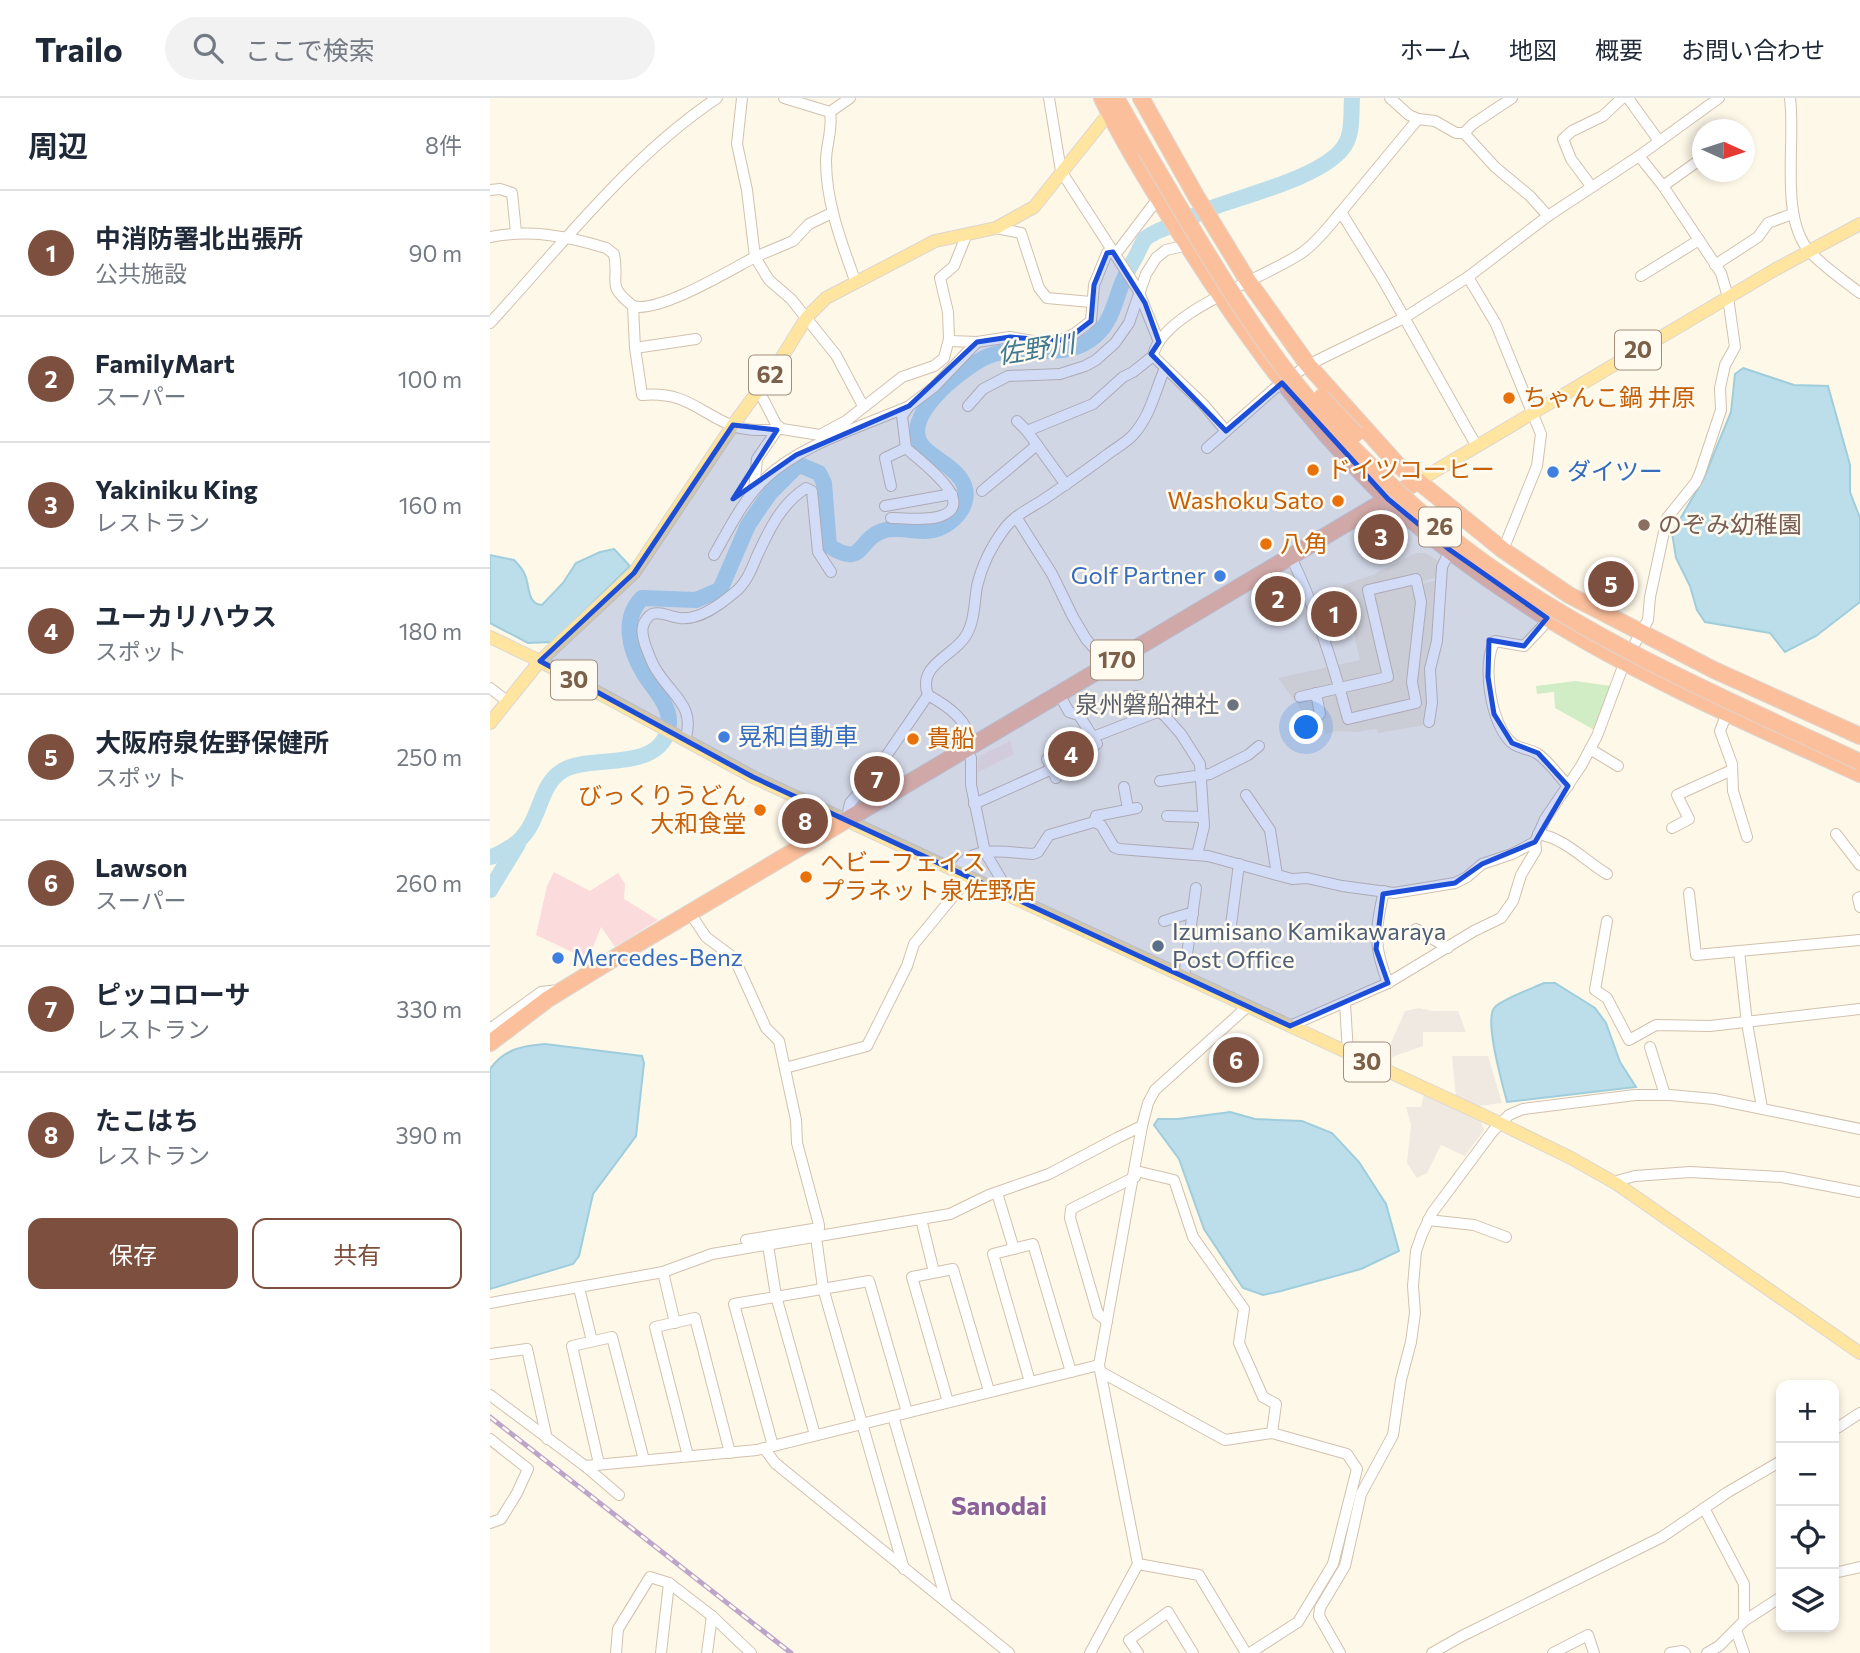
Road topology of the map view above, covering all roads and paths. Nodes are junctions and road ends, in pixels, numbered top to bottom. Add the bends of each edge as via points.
1 (717, 98) edge
2 (742, 98) edge
3 (784, 98) edge
4 (849, 98) edge
5 (1049, 98) edge
6 (1141, 98) edge
7 (1390, 98) edge
8 (1512, 98) edge
9 (1622, 98) edge
10 (1628, 98) edge
11 (1719, 98) edge
12 (1790, 98) edge
13 (1116, 101) edge
14 (830, 112) junction
15 (1418, 119) junction
16 (1464, 133) junction
17 (1660, 141) junction
18 (1150, 146) junction
19 (1639, 156) junction
20 (1692, 165) edge
21 (1061, 171) junction
22 (1591, 186) junction
23 (1663, 186) junction
24 (490, 190) edge
25 (1163, 204) junction
26 (1341, 212) junction
27 (832, 213) junction
28 (1792, 214) junction
29 (1548, 216) junction
30 (1860, 224) edge
31 (996, 228) junction
32 (516, 232) junction
33 (966, 236) junction
34 (490, 237) edge
35 (568, 238) junction
36 (1699, 240) junction
37 (1185, 241) junction
38 (1808, 250) junction
39 (1115, 255) junction
40 (755, 257) junction
41 (1716, 265) junction
42 (1641, 276) dead end
43 (1468, 277) junction
44 (1248, 281) junction
45 (856, 283) junction
46 (1139, 291) junction
47 (1860, 293) edge
48 (1220, 296) junction
49 (1728, 298) junction
50 (1091, 302) junction
51 (634, 306) junction
52 (807, 317) junction
53 (1404, 318) junction
54 (490, 323) edge
55 (696, 339) dead end
56 (949, 341) junction
57 (977, 342) junction
58 (1159, 342) junction
59 (635, 348) junction
60 (1153, 356) junction
61 (1308, 365) junction
62 (1165, 368) junction
63 (1282, 383) junction
64 (759, 391) junction
65 (968, 405) dead end
66 (863, 406) junction
67 (909, 406) junction
68 (1531, 412) junction
69 (1017, 421) dead end
70 (733, 425) junction
71 (778, 429) junction
72 (1027, 430) junction
73 (1226, 431) junction
74 (820, 440) junction
75 (1037, 445) junction
76 (1476, 445) junction
77 (1207, 448) dead end
78 (906, 449) junction
79 (1418, 481) junction
80 (1066, 485) junction
81 (891, 486) dead end
82 (754, 491) junction
83 (982, 491) dead end
84 (952, 494) junction
85 (1388, 499) junction
86 (908, 502) junction
87 (885, 506) dead end
88 (1016, 517) junction
89 (891, 518) dead end
90 (912, 518) junction
91 (1450, 550) junction
92 (1503, 550) junction
93 (714, 555) dead end
94 (1291, 557) junction
95 (831, 572) dead end
96 (1547, 618) junction
97 (1641, 634) junction
98 (490, 637) edge
99 (540, 661) junction
100 (1625, 661) junction
101 (1105, 667) junction
102 (490, 688) edge
103 (1340, 688) junction
104 (1316, 693) junction
105 (1059, 694) junction
106 (928, 695) junction
107 (1136, 696) dead end
108 (1300, 697) dead end
109 (507, 701) junction
110 (1160, 711) junction
111 (1727, 713) junction
112 (1320, 714) dead end
113 (1429, 722) dead end
114 (490, 723) edge
115 (1860, 736) edge
116 (681, 739) junction
117 (1259, 746) dead end
118 (970, 748) junction
119 (1590, 748) junction
120 (1860, 751) edge
121 (1860, 762) edge
122 (1618, 766) dead end
123 (1051, 769) dead end
124 (1732, 770) junction
125 (1202, 774) junction
126 (1860, 774) edge
127 (1160, 781) dead end
128 (1568, 786) junction
129 (1124, 787) dead end
130 (1246, 795) dead end
131 (974, 804) junction
132 (1167, 816) dead end
133 (1203, 817) junction
134 (846, 821) junction
135 (1094, 822) junction
136 (1672, 828) dead end
137 (1836, 834) dead end
138 (1747, 837) dead end
139 (1537, 838) junction
140 (985, 852) junction
141 (1197, 855) junction
142 (1239, 864) junction
143 (1860, 865) edge
144 (963, 874) junction
145 (1607, 874) dead end
146 (1276, 875) junction
147 (1196, 888) dead end
148 (1384, 891) junction
149 (1689, 893) dead end
150 (1007, 894) junction
151 (1860, 897) edge
152 (1860, 907) edge
153 (690, 914) junction
154 (1193, 915) junction
155 (1607, 921) dead end
156 (1164, 922) dead end
157 (1231, 925) dead end
158 (1416, 929) dead end
159 (1860, 940) edge
160 (1448, 948) junction
161 (1739, 951) junction
162 (1184, 976) junction
163 (1388, 983) junction
164 (1345, 1003) junction
165 (1248, 1006) junction
166 (1860, 1009) edge
167 (1747, 1023) junction
168 (1290, 1026) junction
169 (493, 1038) edge
170 (1650, 1047) dead end
171 (1348, 1053) junction
172 (785, 1068) junction
173 (1665, 1095) junction
174 (1762, 1108) junction
175 (1500, 1123) junction
176 (1142, 1126) junction
177 (1860, 1129) edge
178 (1135, 1174) junction
179 (1613, 1182) junction
180 (1860, 1192) edge
181 (997, 1193) junction
182 (921, 1219) junction
183 (1428, 1220) junction
184 (817, 1232) junction
185 (1506, 1237) dead end
186 (746, 1240) dead end
187 (768, 1245) junction
188 (1014, 1249) junction
189 (663, 1272) junction
190 (934, 1272) junction
191 (579, 1288) junction
192 (823, 1288) junction
193 (776, 1296) junction
194 (490, 1303) edge
195 (1107, 1321) junction
196 (675, 1322) junction
197 (592, 1341) junction
198 (1860, 1353) edge
199 (490, 1354) edge
200 (1100, 1368) junction
201 (1071, 1371) junction
202 (1030, 1382) junction
203 (989, 1391) junction
204 (490, 1393) edge
205 (948, 1402) junction
206 (907, 1412) junction
207 (1860, 1413) edge
208 (893, 1416) junction
209 (863, 1423) junction
210 (1839, 1427) edge
211 (1272, 1433) junction
212 (815, 1435) junction
213 (490, 1439) edge
214 (547, 1439) junction
215 (768, 1447) junction
216 (730, 1453) junction
217 (688, 1456) junction
218 (644, 1460) junction
219 (598, 1464) junction
220 (1776, 1464) edge
221 (585, 1466) junction
222 (619, 1494) dead end
223 (1704, 1508) junction
224 (490, 1523) edge
225 (1138, 1564) junction
226 (1860, 1567) edge
227 (904, 1569) junction
228 (1839, 1572) edge
229 (669, 1583) junction
230 (946, 1600) junction
231 (1776, 1600) edge
232 (712, 1616) junction
233 (1744, 1621) junction
234 (1736, 1630) junction
235 (615, 1653) edge
236 (662, 1653) edge
237 (708, 1653) edge
238 (751, 1653) edge
239 (1009, 1653) edge
240 (1090, 1653) edge
241 (1138, 1653) edge
242 (1193, 1653) edge
243 (1248, 1653) edge
244 (1340, 1653) edge
245 (1432, 1653) edge
246 (1553, 1653) edge
247 (1594, 1653) edge
248 (1671, 1653) edge
249 (1685, 1653) edge
250 (1707, 1653) edge
251 (1744, 1653) edge

1 - 35 street via 633,166
2 - 40 street via 737,144
3 - 14 street
4 - 14 street
5 - 21 street
6 - 44 highway, 26
7 - 15 street
8 - 16 street
9 - 22 street via 1603,116 1563,139
10 - 17 street
11 - 17 street
12 - 28 street
13 - 18 highway, 26
13 - 21 main road, 62
13 - 25 highway, 26
14 - 27 street via 826,159
15 - 16 street
15 - 26 street
16 - 29 street
17 - 19 street
18 - 120 highway, 26, bridge via 1290,359 1380,461 1427,503 1509,567 1596,622
18 - 121 highway, 26, bridge via 1213,265 1291,376 1370,465 1446,533 1548,606 1640,657
19 - 22 street
19 - 23 street
20 - 23 street
21 - 31 main road, 62 via 1034,207
21 - 39 street
22 - 29 street
23 - 36 street
24 - 32 street via 512,193
25 - 37 highway, 26
25 - 39 street via 1153,205
26 - 44 street via 1303,253
26 - 53 street
27 - 40 street via 809,224 793,241
27 - 45 street
28 - 38 street
28 - 41 street via 1768,223 1758,237
29 - 43 street
30 - 38 main road, 20
31 - 33 main road, 62
31 - 50 street via 1021,233 1039,288 1047,298
32 - 34 street
32 - 35 street
33 - 45 main road, 62 via 935,242
33 - 56 street via 954,266 940,278
35 - 51 street via 614,254 613,286
35 - 54 street
36 - 41 street
36 - 42 street
37 - 46 street via 1156,258
37 - 48 highway, 26
38 - 47 street
38 - 49 main road, 20
39 - 46 street
39 - 50 street via 1107,253
40 - 51 street via 667,302
40 - 52 street via 769,280
41 - 49 street
43 - 53 street
43 - 68 street via 1496,324
44 - 48 street
44 - 61 highway, 26
45 - 52 main road, 62 via 826,298
46 - 58 street
46 - 65 street via 1124,332 1096,360 1060,374 1009,376 990,384
48 - 58 street via 1174,326
48 - 63 highway, 26
49 - 68 main road, 20
49 - 97 street via 1735,347 1725,365 1721,410 1696,482 1667,518
50 - 57 street via 1091,321 1058,341 1010,337
51 - 59 street
52 - 64 main road, 62
52 - 66 street via 836,355
53 - 61 street
53 - 76 street
55 - 59 street
56 - 57 street
56 - 66 street via 944,358 934,366 902,377
57 - 67 street
58 - 60 street
59 - 70 street via 642,394 688,401
60 - 62 street
60 - 72 street via 1093,404
61 - 63 street
61 - 79 highway, 26 via 1397,464
62 - 73 street
62 - 80 street via 1153,403 1132,436
63 - 73 street
63 - 85 highway, 26
64 - 70 main road, 62
64 - 71 street
66 - 74 street
67 - 74 street
67 - 78 street via 902,416
68 - 76 main road, 20
68 - 92 street via 1542,434 1538,466
69 - 72 street
70 - 71 street
70 - 99 main road, 62 via 634,573
71 - 74 street
71 - 82 street via 757,459
72 - 75 street
73 - 77 street
74 - 82 street via 766,477
75 - 80 street
75 - 83 street
76 - 79 main road, 20
78 - 81 street via 885,458
78 - 84 street
79 - 85 highway, 170
79 - 92 highway, 26
80 - 88 street
82 - 93 street
84 - 86 street
84 - 90 street via 949,511 939,517
85 - 91 highway, 26
85 - 94 highway, 170
86 - 87 street
86 - 90 street
88 - 101 street
88 - 106 street via 990,550 964,638 926,677
89 - 90 street
91 - 96 highway, 26
91 - 113 street via 1442,567
92 - 97 highway, 26 via 1569,595
94 - 101 highway, 170
94 - 103 street via 1309,594
95 - 116 street via 818,552 813,491 806,488 771,526 737,592 697,616 681,619 652,614 646,620 643,639 652,661 686,712 688,725
96 - 100 highway, 26
96 - 128 street via 1524,646 1495,641 1489,650 1488,677 1494,714 1512,743 1538,753
97 - 100 street
97 - 115 highway, 26
98 - 99 main road, 30
99 - 109 main road, 62
99 - 116 main road, 30
100 - 111 highway, 26
100 - 119 street
101 - 105 highway, 170
102 - 109 street
103 - 103 street via 1348,719 1416,703 1412,682 1421,602 1416,579 1368,590 1388,677
103 - 104 street
104 - 108 street
104 - 112 street
105 - 110 street via 1095,740 1131,718
105 - 118 highway, 170
106 - 118 street via 945,704 969,729
106 - 134 street via 850,803
107 - 110 street
109 - 114 main road, 62
110 - 125 street via 1192,748
111 - 124 street via 1720,731
111 - 126 highway, 26
116 - 134 main road, 30
117 - 125 street via 1210,774
118 - 131 street
118 - 134 highway, 170
119 - 122 street
119 - 128 street
123 - 131 street via 1021,788
124 - 136 street via 1677,795 1689,819
124 - 138 street via 1733,791
125 - 127 street
125 - 133 street
128 - 139 street
129 - 135 street via 1132,808 1096,816
130 - 146 street via 1270,830
131 - 140 street
132 - 133 street
133 - 141 street
134 - 144 main road, 30
134 - 153 highway, 170
135 - 140 street via 1049,835 1033,854
135 - 141 street via 1119,849
137 - 143 street
139 - 145 street via 1548,836 1577,859
139 - 148 street via 1512,854 1475,867 1454,883
139 - 160 street via 1508,910
140 - 144 street via 969,858
140 - 150 street
141 - 142 street
142 - 146 street
142 - 157 street
144 - 150 main road, 30
144 - 172 street via 914,944 867,1046
146 - 148 street
147 - 154 street
148 - 163 street via 1376,936
149 - 161 street via 1696,955
150 - 162 main road, 30
151 - 152 street
153 - 169 highway, 170 via 563,989
153 - 172 street via 706,937 737,964 766,1028 779,1041
154 - 156 street
154 - 162 street
155 - 167 street via 1595,990 1607,998 1629,1040 1656,1026
158 - 160 street
159 - 161 street
160 - 163 street
161 - 167 street
162 - 165 main road, 30
163 - 164 street
164 - 168 street
164 - 171 street
165 - 168 main road, 30
165 - 176 street via 1155,1090
166 - 167 street
167 - 174 street
168 - 171 main road, 30
170 - 173 street
171 - 175 main road, 30
172 - 184 street
173 - 174 street
173 - 175 street via 1523,1109
174 - 177 street
175 - 179 main road, 30
175 - 183 street
176 - 178 street
176 - 181 street via 1049,1174
178 - 195 street
178 - 195 street via 1071,1209 1098,1314
178 - 211 street via 1174,1180 1193,1237 1244,1309 1239,1343 1264,1397 1276,1404
179 - 180 street via 1690,1172 1782,1177
179 - 198 main road, 30
181 - 182 street via 950,1214
181 - 188 street
182 - 184 street
182 - 190 street
183 - 185 street via 1474,1225
183 - 244 street via 1416,1251 1413,1331 1393,1435 1362,1493 1345,1566 1320,1608 1319,1616
184 - 186 street
184 - 187 street
184 - 192 street
187 - 189 street via 712,1254
187 - 193 street
188 - 201 street via 1033,1244
188 - 202 street via 993,1254
189 - 191 street
189 - 196 street
190 - 203 street via 953,1269
190 - 205 street via 912,1277
191 - 194 street
191 - 197 street
192 - 193 street
192 - 206 street via 869,1281
192 - 209 street
193 - 212 street
193 - 215 street via 734,1304
195 - 200 street
196 - 216 street via 695,1318
196 - 217 street via 654,1327
197 - 218 street via 612,1337
197 - 219 street via 572,1346
199 - 214 street via 527,1349
200 - 201 street
200 - 211 street via 1225,1440
200 - 225 street
201 - 202 street
202 - 203 street
203 - 205 street
204 - 214 street
205 - 206 street
206 - 208 street
207 - 210 street
208 - 209 street
208 - 230 street
209 - 212 street
209 - 227 street
211 - 243 street via 1347,1454 1357,1468 1334,1564 1298,1622
212 - 215 street
213 - 224 street via 528,1469 501,1519
214 - 221 street
215 - 216 street
215 - 227 street via 775,1462
216 - 217 street
217 - 218 street
218 - 219 street
219 - 221 street
220 - 223 street
221 - 222 street
223 - 233 street via 1744,1584
223 - 245 street via 1662,1537
225 - 240 street
225 - 243 street via 1199,1575
226 - 228 street
227 - 230 street
229 - 232 street
229 - 235 street via 650,1577 618,1629
229 - 236 street
230 - 239 street
231 - 233 street
232 - 237 street
232 - 238 street
233 - 234 street
234 - 250 street
234 - 251 street
241 - 242 street via 1129,1640 1168,1612
246 - 247 street via 1588,1635
248 - 249 street

